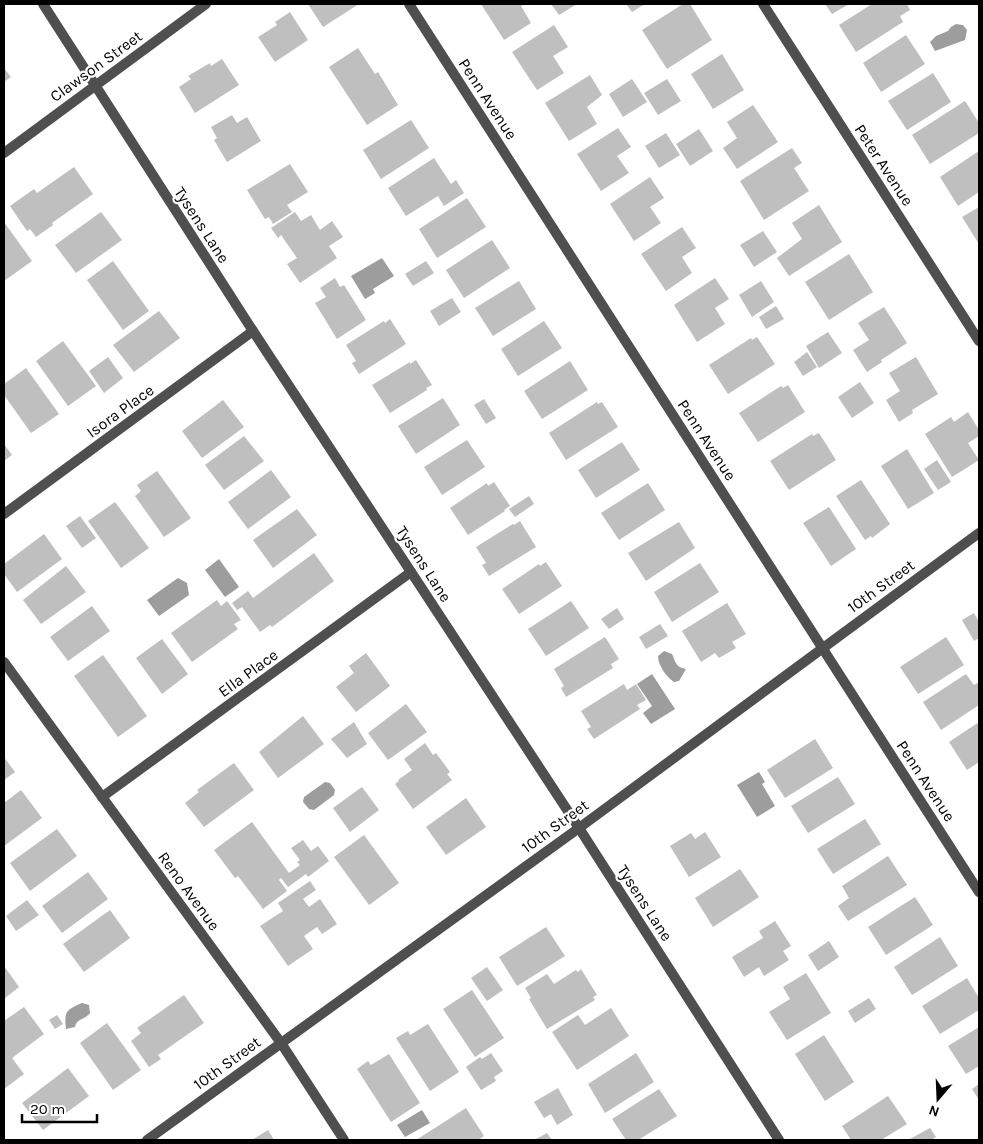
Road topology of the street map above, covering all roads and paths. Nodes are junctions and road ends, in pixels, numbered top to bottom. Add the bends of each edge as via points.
1 (43, 4) edge
2 (206, 4) edge
3 (410, 4) edge
4 (763, 4) edge
5 (95, 86) junction
6 (4, 153) edge
7 (253, 331) junction
8 (979, 342) edge
9 (4, 514) edge
10 (979, 534) edge
11 (412, 572) junction
12 (822, 648) junction
13 (4, 662) edge
14 (102, 797) junction
15 (579, 828) junction
16 (979, 892) edge
17 (281, 1043) junction
18 (147, 1140) edge
19 (344, 1140) edge
20 (779, 1140) edge

1 - 5 street, Tysens Lane
2 - 5 street, Clawson Street
3 - 12 street, Penn Avenue
4 - 8 street, Peter Avenue
5 - 6 street, Clawson Street
5 - 7 street, Tysens Lane
7 - 9 street, Isora Place
7 - 11 street, Tysens Lane
10 - 12 street, 10th Street
11 - 14 street, Ella Place
11 - 15 street, Tysens Lane
12 - 15 street, 10th Street
12 - 16 street, Penn Avenue
13 - 14 street, Reno Avenue
14 - 17 street, Reno Avenue
15 - 17 street, 10th Street
15 - 20 street, Tysens Lane
17 - 18 street, 10th Street
17 - 19 street, Reno Avenue

